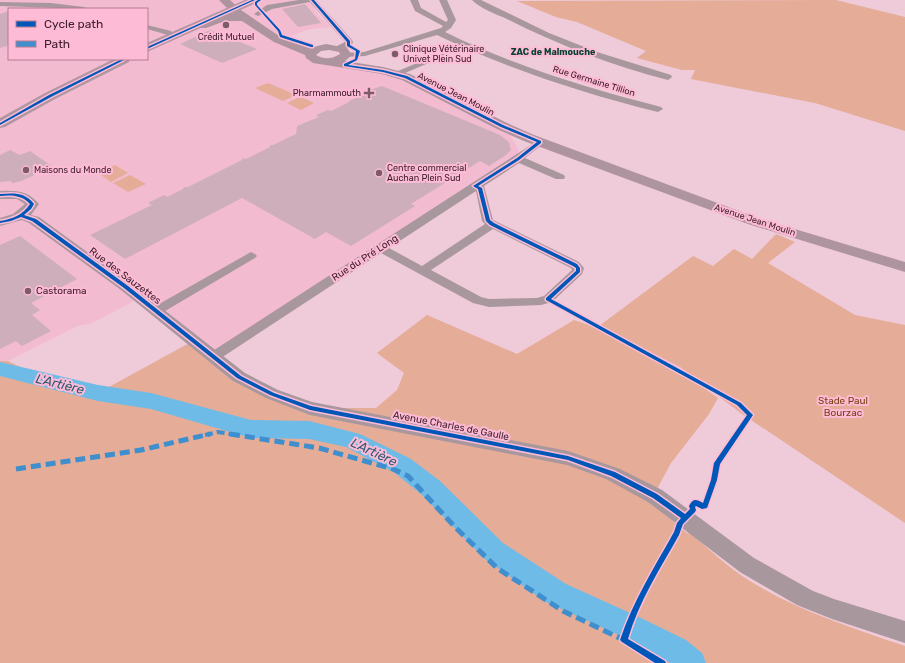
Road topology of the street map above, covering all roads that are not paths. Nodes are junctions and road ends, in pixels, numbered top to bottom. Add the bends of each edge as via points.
1 (312, 0) edge
2 (414, 0) edge
3 (443, 0) edge
4 (476, 0) edge
5 (238, 2) edge
6 (0, 4) edge
7 (76, 8) edge
8 (254, 17) junction
9 (210, 21) junction
10 (448, 26) junction
11 (148, 27) edge
12 (438, 32) junction
13 (168, 33) junction
14 (148, 42) edge
15 (148, 48) edge
16 (148, 51) edge
17 (314, 51) junction
18 (343, 54) junction
19 (441, 56) dead end
20 (120, 60) edge
21 (125, 60) edge
22 (327, 62) junction
23 (106, 64) edge
24 (363, 67) junction
25 (395, 74) junction
26 (668, 77) dead end
27 (658, 109) dead end
28 (0, 116) edge
29 (0, 124) edge
30 (540, 142) junction
31 (518, 159) junction
32 (560, 177) dead end
33 (475, 186) junction
34 (0, 195) edge
35 (22, 216) junction
36 (0, 222) edge
37 (492, 224) junction
38 (380, 248) junction
39 (251, 256) dead end
40 (905, 267) edge
41 (422, 271) junction
42 (156, 311) junction
43 (212, 357) junction
44 (905, 632) edge

1 - 8 street via 270,7
1 - 18 street via 349,42
2 - 10 street via 418,9
3 - 10 street via 452,17
4 - 26 street via 586,51
5 - 8 main road
5 - 8 main road
5 - 9 main road
5 - 13 main road
6 - 7 street
8 - 9 main road via 231,16
8 - 17 main road via 278,40
9 - 15 main road
9 - 16 main road
10 - 12 street
11 - 13 street
12 - 18 street via 365,54
12 - 27 street, Rue Germaine Tillion via 542,75 602,95
13 - 14 main road
17 - 18 main road via 329,47
17 - 22 main road, Avenue Jean Moulin via 310,56 313,59
18 - 22 main road
18 - 24 main road, Avenue Jean Moulin via 350,63
19 - 25 street
20 - 23 main road
21 - 23 main road
22 - 24 main road, Avenue Jean Moulin
23 - 28 main road
23 - 29 main road
24 - 25 main road, Avenue Jean Moulin
25 - 30 main road, Avenue Jean Moulin
30 - 31 street, Rue du Pré Long
30 - 40 main road, Avenue Jean Moulin via 753,221
31 - 32 street
31 - 33 street, Rue du Pré Long
33 - 37 street via 480,188 488,221
33 - 38 street, Rue du Pré Long
34 - 35 street via 14,194 28,199 32,204
35 - 36 street
35 - 42 street, Rue des Sauzettes via 42,225
37 - 41 street
37 - 41 street via 575,265 578,271 548,299 499,304 477,300
38 - 41 street
38 - 43 street, Rue du Pré Long
39 - 42 street
42 - 43 street, Rue des Sauzettes
43 - 44 street, Avenue Charles de Gaulle via 239,377 272,394 310,408 568,458 613,474 655,496 747,565 805,598

